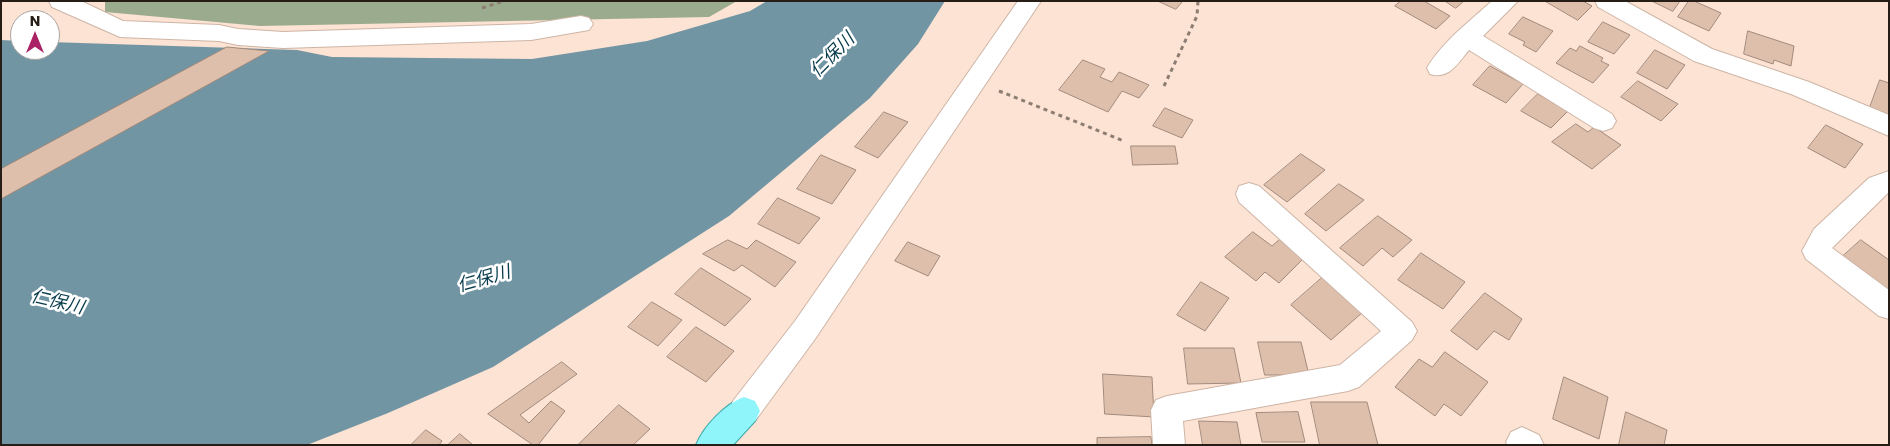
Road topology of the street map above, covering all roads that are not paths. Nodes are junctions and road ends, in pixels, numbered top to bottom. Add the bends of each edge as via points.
1 (60, 1) edge
2 (1030, 1) edge
3 (1506, 1) edge
4 (1606, 1) edge
5 (581, 24) dead end
6 (1467, 37) junction
7 (1439, 68) dead end
8 (1603, 121) dead end
9 (1889, 126) edge
10 (1889, 180) edge
11 (1249, 194) dead end
12 (1889, 307) edge
13 (744, 411) joint
14 (712, 445) edge
15 (1169, 445) edge

1 - 5 street via 120,29 219,32 238,37 283,40 530,32
2 - 13 street via 805,330
3 - 6 street
4 - 9 street via 1703,55 1800,88
6 - 7 street
6 - 8 street
10 - 12 street via 1878,185 1824,237 1816,251
11 - 15 street via 1402,331 1348,377 1167,410
13 - 14 main road

